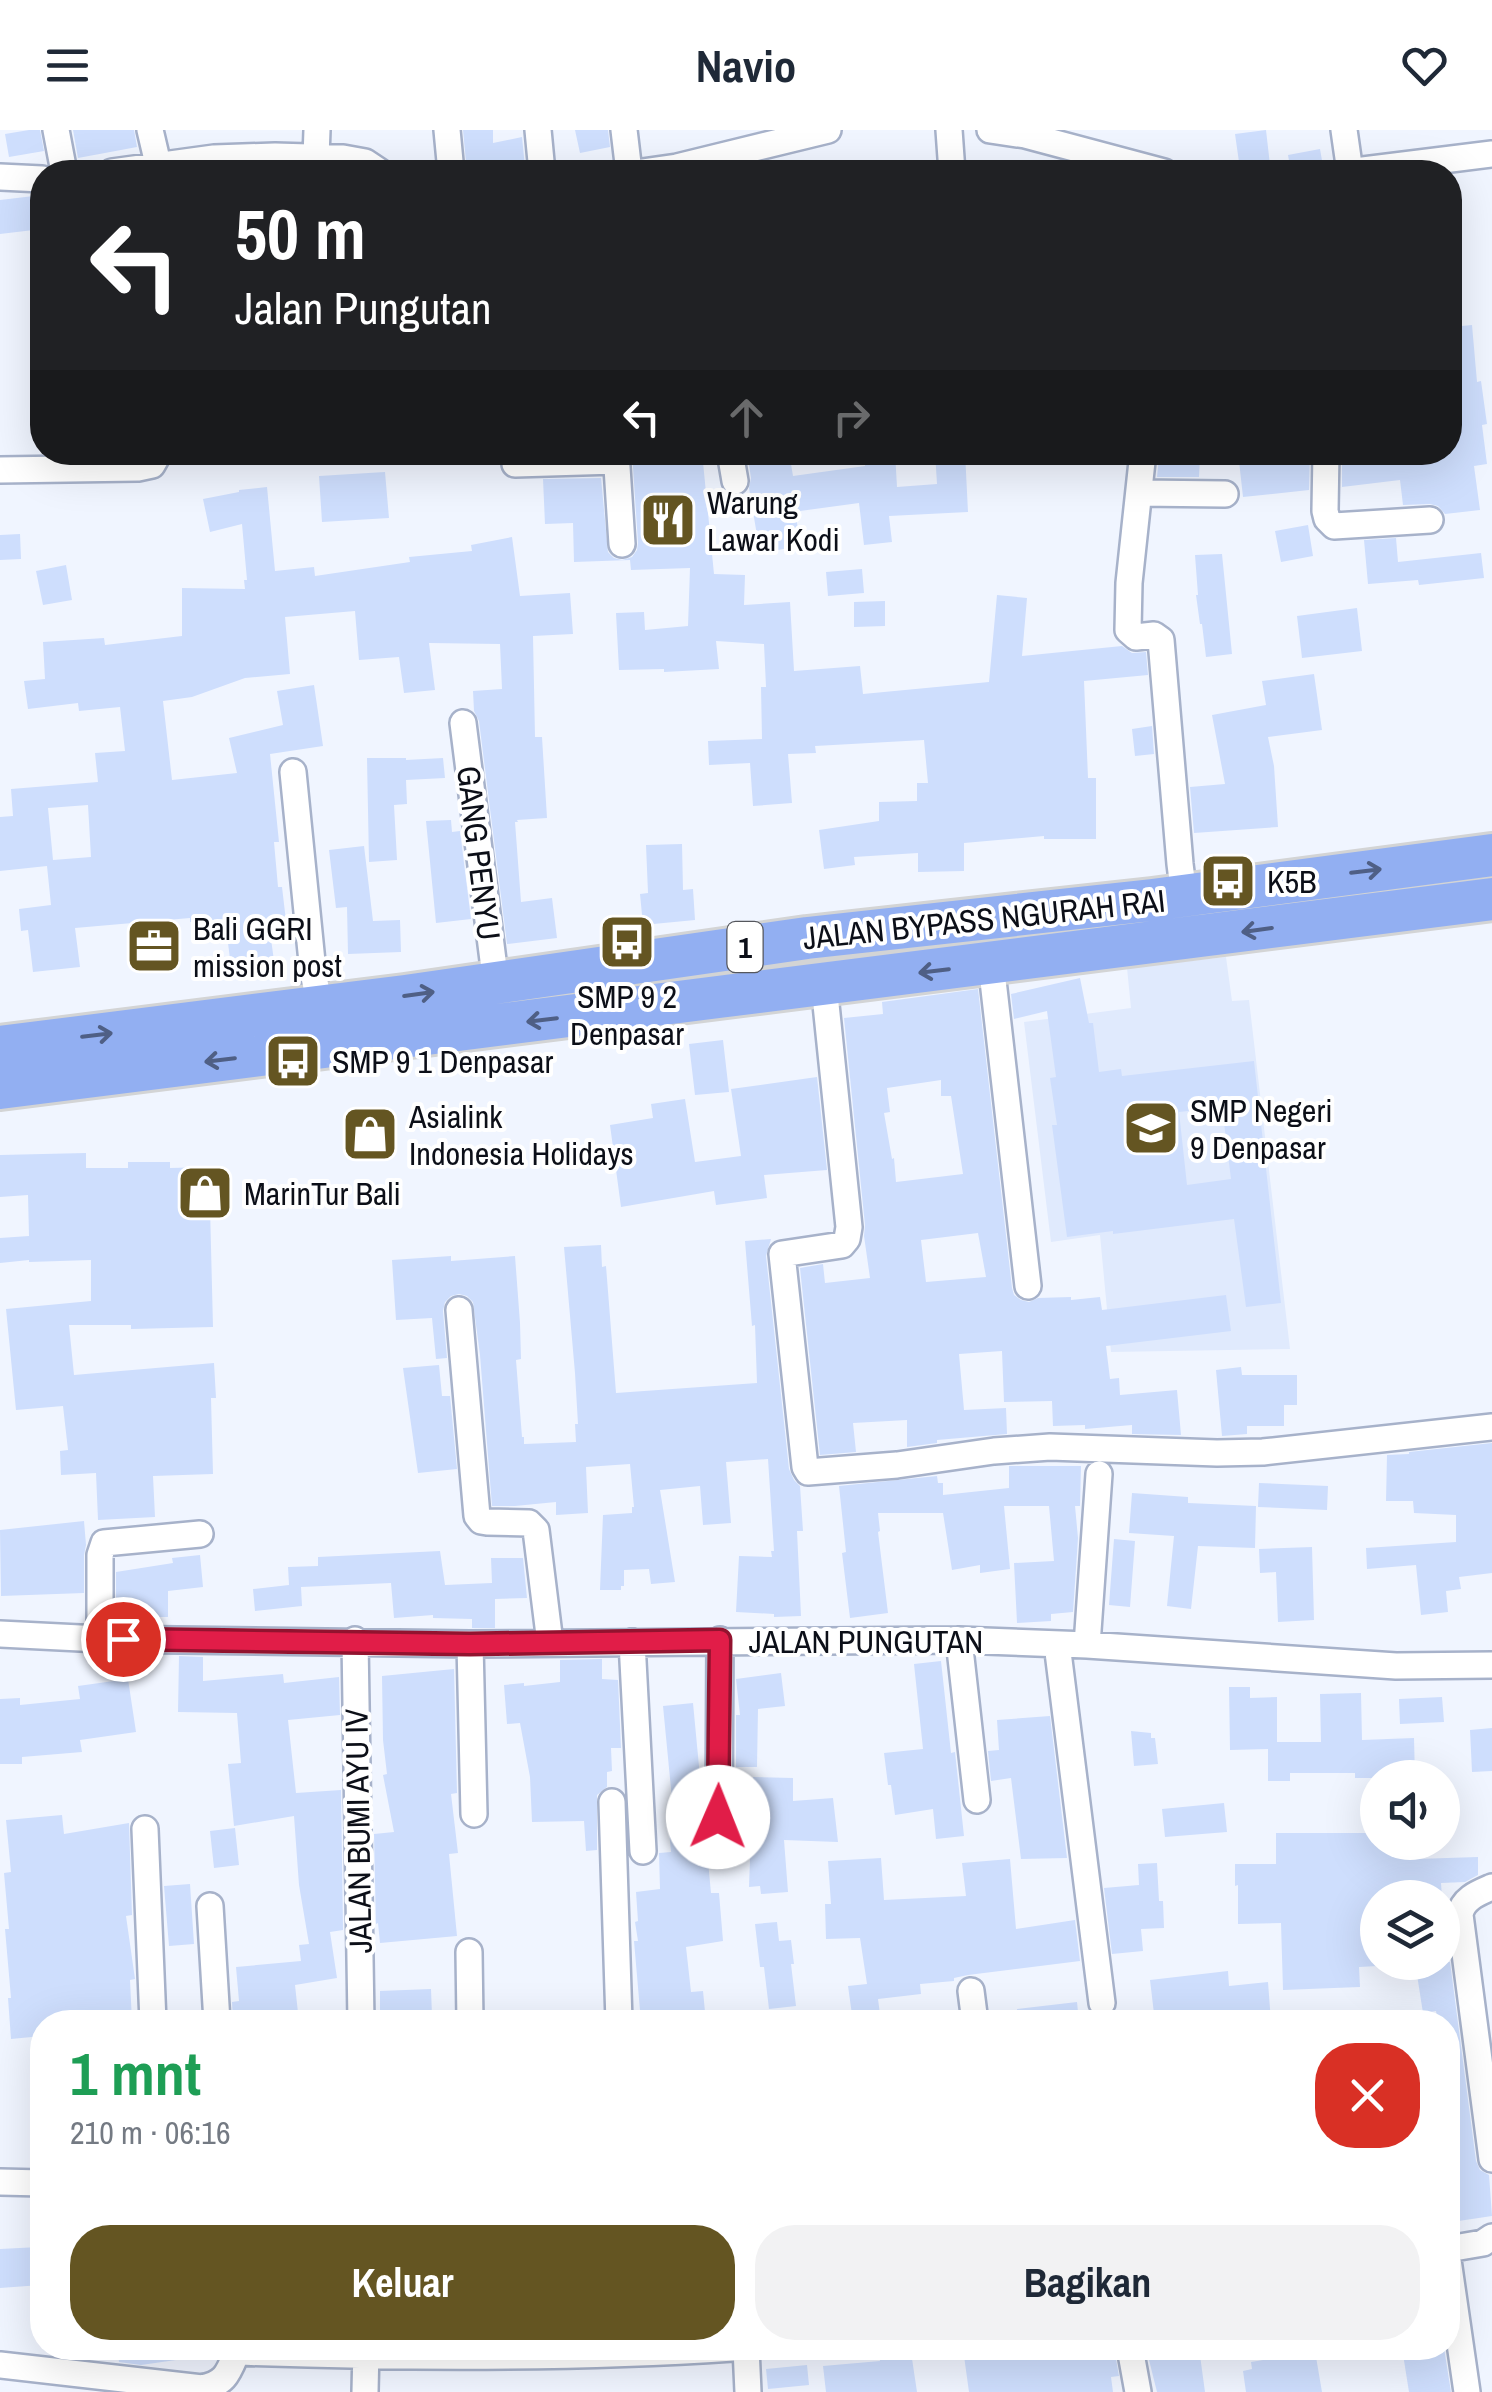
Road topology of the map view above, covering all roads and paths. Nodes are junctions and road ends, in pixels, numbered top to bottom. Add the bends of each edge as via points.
1 (56, 130) edge
2 (150, 130) edge
3 (317, 130) edge
4 (447, 130) edge
5 (538, 130) edge
6 (624, 130) edge
7 (828, 130) edge
8 (949, 130) edge
9 (990, 130) edge
10 (1105, 130) edge
11 (1344, 130) edge
12 (1025, 132) edge
13 (778, 136) edge
14 (1492, 154) edge
15 (1109, 156) junction
16 (316, 157) junction
17 (62, 160) edge
18 (157, 160) edge
19 (195, 160) edge
20 (234, 160) edge
21 (298, 160) edge
22 (345, 160) edge
23 (450, 160) edge
24 (541, 160) edge
25 (628, 160) edge
26 (707, 160) edge
27 (951, 160) edge
28 (1122, 160) edge
29 (1348, 160) edge
30 (1444, 160) edge
31 (0, 177) edge
32 (30, 179) edge
33 (152, 465) edge
34 (617, 465) edge
35 (732, 465) edge
36 (1142, 465) edge
37 (1326, 465) edge
38 (0, 470) edge
39 (735, 482) dead end
40 (1140, 493) junction
41 (1224, 494) dead end
42 (1430, 520) dead end
43 (622, 544) dead end
44 (463, 723) dead end
45 (293, 772) dead end
46 (1492, 856) edge
47 (1184, 896) junction
48 (1492, 899) edge
49 (991, 963) junction
50 (496, 984) junction
51 (824, 984) junction
52 (320, 1007) junction
53 (0, 1047) edge
54 (0, 1088) edge
55 (1028, 1286) dead end
56 (458, 1310) dead end
57 (1492, 1427) edge
58 (1098, 1474) dead end
59 (200, 1534) dead end
60 (0, 1634) edge
61 (100, 1639) junction
62 (355, 1640) junction
63 (720, 1640) junction
64 (959, 1640) junction
65 (632, 1642) junction
66 (550, 1643) junction
67 (470, 1644) junction
68 (1057, 1644) junction
69 (1087, 1645) junction
70 (1492, 1665) edge
71 (977, 1800) dead end
72 (612, 1802) dead end
73 (474, 1814) dead end
74 (718, 1817) dead end
75 (145, 1829) dead end
76 (643, 1851) dead end
77 (1492, 1887) edge
78 (210, 1906) dead end
79 (469, 1952) dead end
80 (971, 1991) dead end
81 (1102, 2002) dead end
82 (153, 2010) edge
83 (216, 2010) edge
84 (361, 2010) edge
85 (470, 2010) edge
86 (619, 2010) edge
87 (973, 2010) edge
88 (1492, 2159) edge
89 (0, 2182) edge
90 (30, 2182) edge
91 (1492, 2237) edge
92 (1460, 2247) edge
93 (1460, 2339) edge
94 (233, 2360) edge
95 (366, 2360) edge
96 (747, 2360) edge
97 (1132, 2360) edge
98 (0, 2365) edge
99 (216, 2389) edge
100 (365, 2392) edge
101 (748, 2392) edge
102 (1138, 2392) edge
103 (1468, 2392) edge

1 - 17 street
2 - 18 street
3 - 16 street
4 - 23 street
5 - 24 street
6 - 25 street
7 - 13 street
8 - 27 street
9 - 12 street
10 - 15 street
11 - 29 street
12 - 15 street
13 - 26 street
14 - 30 street
15 - 28 street
16 - 21 street
16 - 22 street
19 - 20 street
31 - 32 street
33 - 38 street
34 - 43 street
35 - 39 street
36 - 40 street
37 - 42 street via 1325,510 1334,526
40 - 41 street
40 - 47 street via 1128,630 1161,640
44 - 50 street, GANG PENYU
45 - 52 street
47 -> 46 highway, JALAN BYPASS NGURAH RAI / 1
47 - 50 highway, JALAN BYPASS NGURAH RAI / 1 via 807,938
48 -> 49 highway, JALAN BYPASS NGURAH RAI / 1
49 -> 51 highway, JALAN BYPASS NGURAH RAI / 1
49 - 55 street
52 -> 50 highway, JALAN BYPASS NGURAH RAI / 1
51 -> 54 highway, JALAN BYPASS NGURAH RAI / 1
51 - 57 street via 847,1239 782,1254 808,1472 1050,1448 1262,1452
53 -> 52 highway, JALAN BYPASS NGURAH RAI / 1
56 - 66 street via 477,1516 530,1523 536,1530
58 - 69 street
59 - 61 street via 104,1543
60 - 61 street, JALAN PUNGUTAN
61 - 62 street, JALAN PUNGUTAN
62 - 67 street, JALAN PUNGUTAN
62 - 84 street, JALAN BUMI AYU IV
63 - 64 street, JALAN PUNGUTAN
63 - 65 street, JALAN PUNGUTAN
63 - 74 street
64 - 68 street, JALAN PUNGUTAN
64 - 71 street
65 - 66 street, JALAN PUNGUTAN
65 - 76 street
66 - 67 street, JALAN PUNGUTAN
67 - 73 street
68 - 69 street, JALAN PUNGUTAN
68 - 81 street
69 - 70 street, JALAN PUNGUTAN via 1362,1664
72 - 86 street
75 - 82 street
77 - 88 street via 1469,1899 1460,1915
78 - 83 street
79 - 85 street
80 - 87 street
89 - 90 street
91 - 92 street
93 - 103 street
94 - 99 street
95 - 100 street
96 - 101 street
97 - 102 street
98 - 99 street

